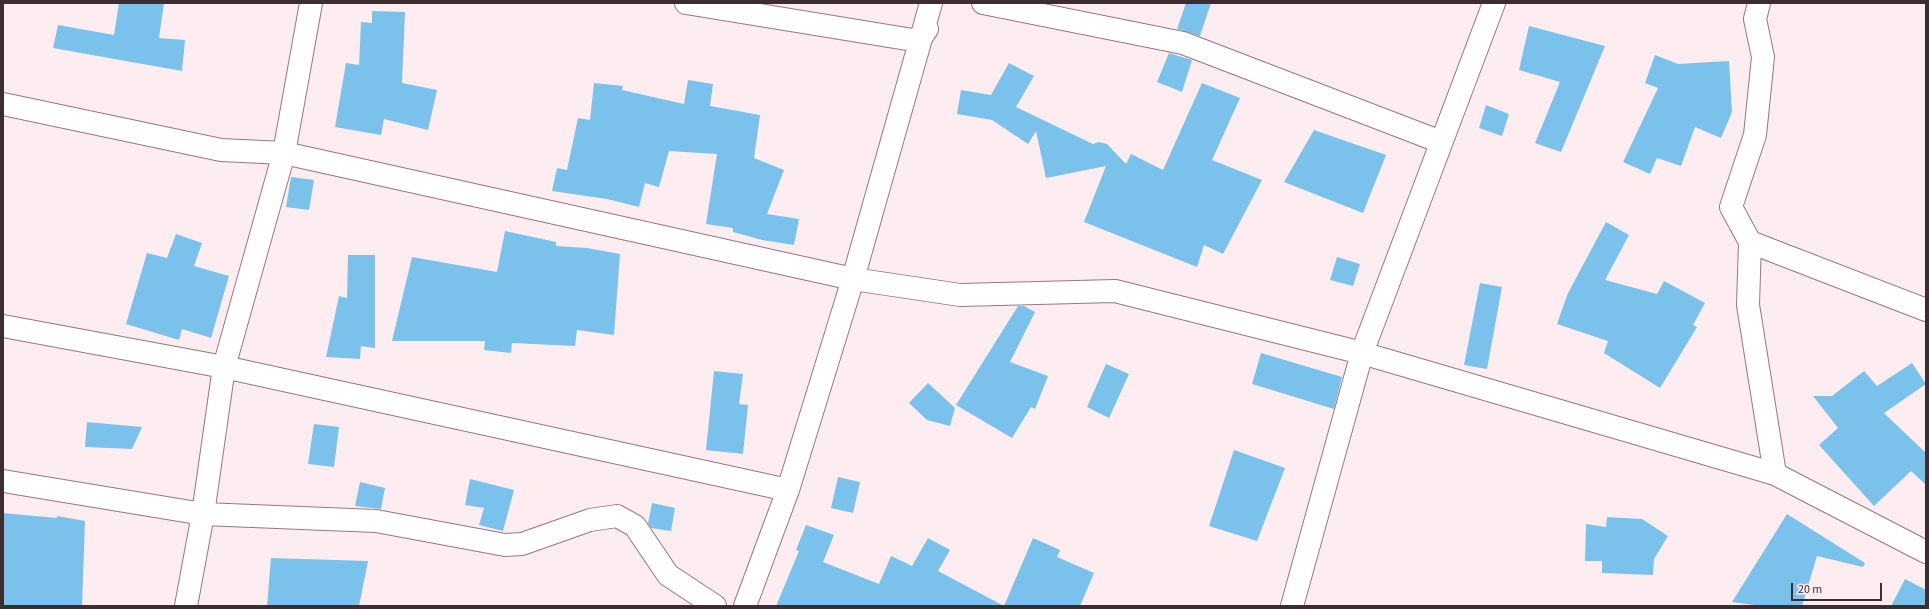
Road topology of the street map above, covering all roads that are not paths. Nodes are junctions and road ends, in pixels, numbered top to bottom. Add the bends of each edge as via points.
1 (311, 3) edge
2 (686, 3) edge
3 (931, 3) edge
4 (944, 3) edge
5 (984, 3) edge
6 (1494, 3) edge
7 (1759, 3) edge
8 (919, 41) junction
9 (3, 104) edge
10 (1441, 142) junction
11 (284, 153) junction
12 (1750, 242) junction
13 (853, 279) junction
14 (1926, 310) edge
15 (3, 326) edge
16 (1362, 353) junction
17 (224, 367) junction
18 (1775, 474) junction
19 (3, 481) edge
20 (788, 490) junction
21 (203, 514) junction
22 (1926, 552) edge
23 (186, 606) edge
24 (715, 606) edge
25 (745, 606) edge
26 (1292, 606) edge

1 - 11 street
2 - 8 street
3 - 8 street
4 - 8 street
5 - 10 street via 1184,43
6 - 10 street
7 - 12 street via 1755,19 1763,58 1755,135 1731,207
8 - 13 street
9 - 11 street via 221,150
10 - 16 street
11 - 13 street
11 - 17 street
12 - 14 street
12 - 18 street via 1748,305
13 - 16 street via 960,295 1115,291
13 - 20 street
15 - 17 street
16 - 18 street
16 - 26 street
17 - 20 street
17 - 21 street
18 - 22 street
19 - 21 street
20 - 25 street
21 - 23 street
21 - 24 street via 376,521 505,546 522,544 590,520 617,516 635,526 668,575

